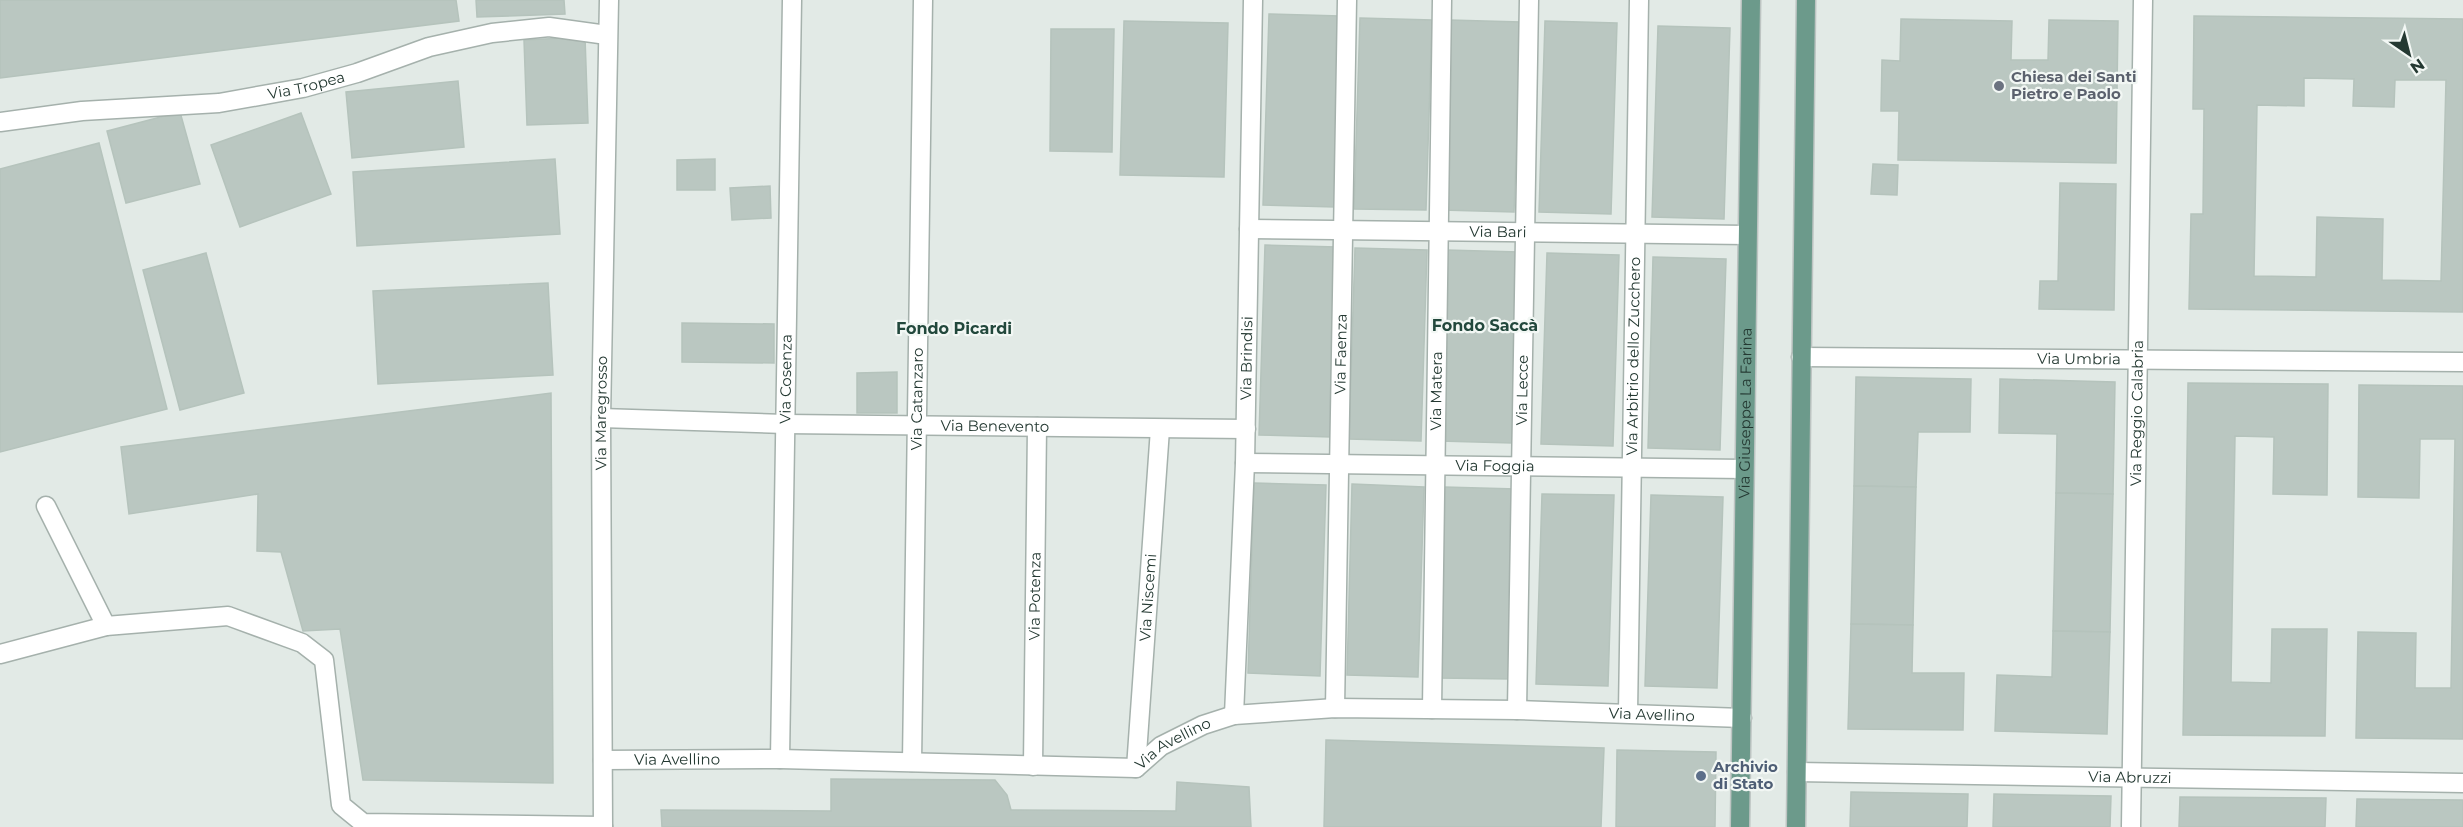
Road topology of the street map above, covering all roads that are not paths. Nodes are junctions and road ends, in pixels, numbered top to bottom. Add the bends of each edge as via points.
1 (609, 0) edge
2 (792, 0) edge
3 (923, 0) edge
4 (1252, 0) edge
5 (1347, 0) edge
6 (1442, 0) edge
7 (1529, 0) edge
8 (1639, 0) edge
9 (1751, 0) edge
10 (1806, 0) edge
11 (2143, 0) edge
12 (607, 35) junction
13 (0, 122) edge
14 (1249, 229) junction
15 (1344, 230) junction
16 (1439, 231) junction
17 (1526, 232) junction
18 (1635, 234) junction
19 (1747, 235) junction
20 (1801, 357) junction
21 (2138, 360) junction
22 (2463, 363) edge
23 (601, 417) junction
24 (785, 424) junction
25 (916, 426) junction
26 (1037, 427) junction
27 (1160, 429) junction
28 (1246, 429) junction
29 (1245, 463) junction
30 (1340, 464) junction
31 (1435, 465) junction
32 (1522, 466) junction
33 (1632, 468) junction
34 (1744, 469) junction
35 (46, 506) dead end
36 (106, 626) junction
37 (0, 654) edge
38 (1335, 708) junction
39 (1432, 709) junction
40 (1517, 710) junction
41 (1628, 713) junction
42 (1234, 715) junction
43 (1742, 718) junction
44 (780, 759) junction
45 (603, 760) junction
46 (912, 762) junction
47 (1033, 766) junction
48 (1136, 768) junction
49 (1797, 772) junction
50 (2132, 778) junction
51 (2463, 783) edge
52 (603, 827) edge
53 (1740, 827) edge
54 (1796, 827) edge
55 (2131, 827) edge

1 - 12 street, Via Maregrosso
2 - 24 street, Via Cosenza
3 - 25 street, Via Catanzaro
4 - 14 street, Via Brindisi
5 - 15 street, Via Faenza
6 - 16 street, Via Matera
7 - 17 street, Via Lecce
8 - 18 street, Via Arbitrio dello Zucchero
9 - 19 main road, Via Giuseppe La Farina
10 - 20 main road
11 - 21 street, Via Reggio Calabria
12 - 13 street, Via Tropea via 549,27 492,33 429,47 303,88 251,98 82,111
12 - 23 street, Via Maregrosso
14 - 15 street, Via Bari
14 - 28 street, Via Brindisi
15 - 16 street, Via Bari
15 - 30 street, Via Faenza
16 - 17 street, Via Bari
16 - 31 street, Via Matera
17 - 18 street, Via Bari
17 - 32 street, Via Lecce
18 - 19 street, Via Bari
18 - 33 street, Via Arbitrio dello Zucchero
19 - 34 main road, Via Giuseppe La Farina
20 - 21 street, Via Umbria
20 - 49 main road
21 - 22 street, Via Umbria
21 - 50 street, Via Reggio Calabria
23 - 24 street, Via Benevento
23 - 45 street, Via Maregrosso
24 - 25 street, Via Benevento
24 - 44 street, Via Cosenza
25 - 26 street, Via Benevento
25 - 46 street, Via Catanzaro
26 - 27 street, Via Benevento
26 - 47 street, Via Potenza
27 - 28 street, Via Benevento
27 - 48 street, Via Niscemi
28 - 29 street, Via Brindisi
29 - 30 street, Via Foggia
29 - 42 street, Via Brindisi
30 - 31 street, Via Foggia
30 - 38 street, Via Faenza
31 - 32 street, Via Foggia
31 - 39 street, Via Matera
32 - 33 street, Via Foggia
32 - 40 street, Via Lecce
33 - 34 street, Via Foggia
33 - 41 street, Via Arbitrio dello Zucchero
34 - 43 main road, Via Giuseppe La Farina
35 - 36 street
36 - 37 street
36 - 52 street via 228,616 302,643 324,660 341,806 363,823
38 - 39 street, Via Avellino
38 - 42 street, Via Avellino
39 - 40 street, Via Avellino
40 - 41 street, Via Avellino
41 - 43 street, Via Avellino
42 - 48 street, Via Avellino via 1161,746
43 - 53 main road, Via Giuseppe La Farina
44 - 45 street, Via Avellino
44 - 46 street, Via Avellino
45 - 52 street, Via Maregrosso
46 - 47 street, Via Avellino
47 - 48 street, Via Avellino
49 - 50 street, Via Abruzzi
49 - 54 main road
50 - 51 street, Via Abruzzi
50 - 55 street, Via Reggio Calabria

